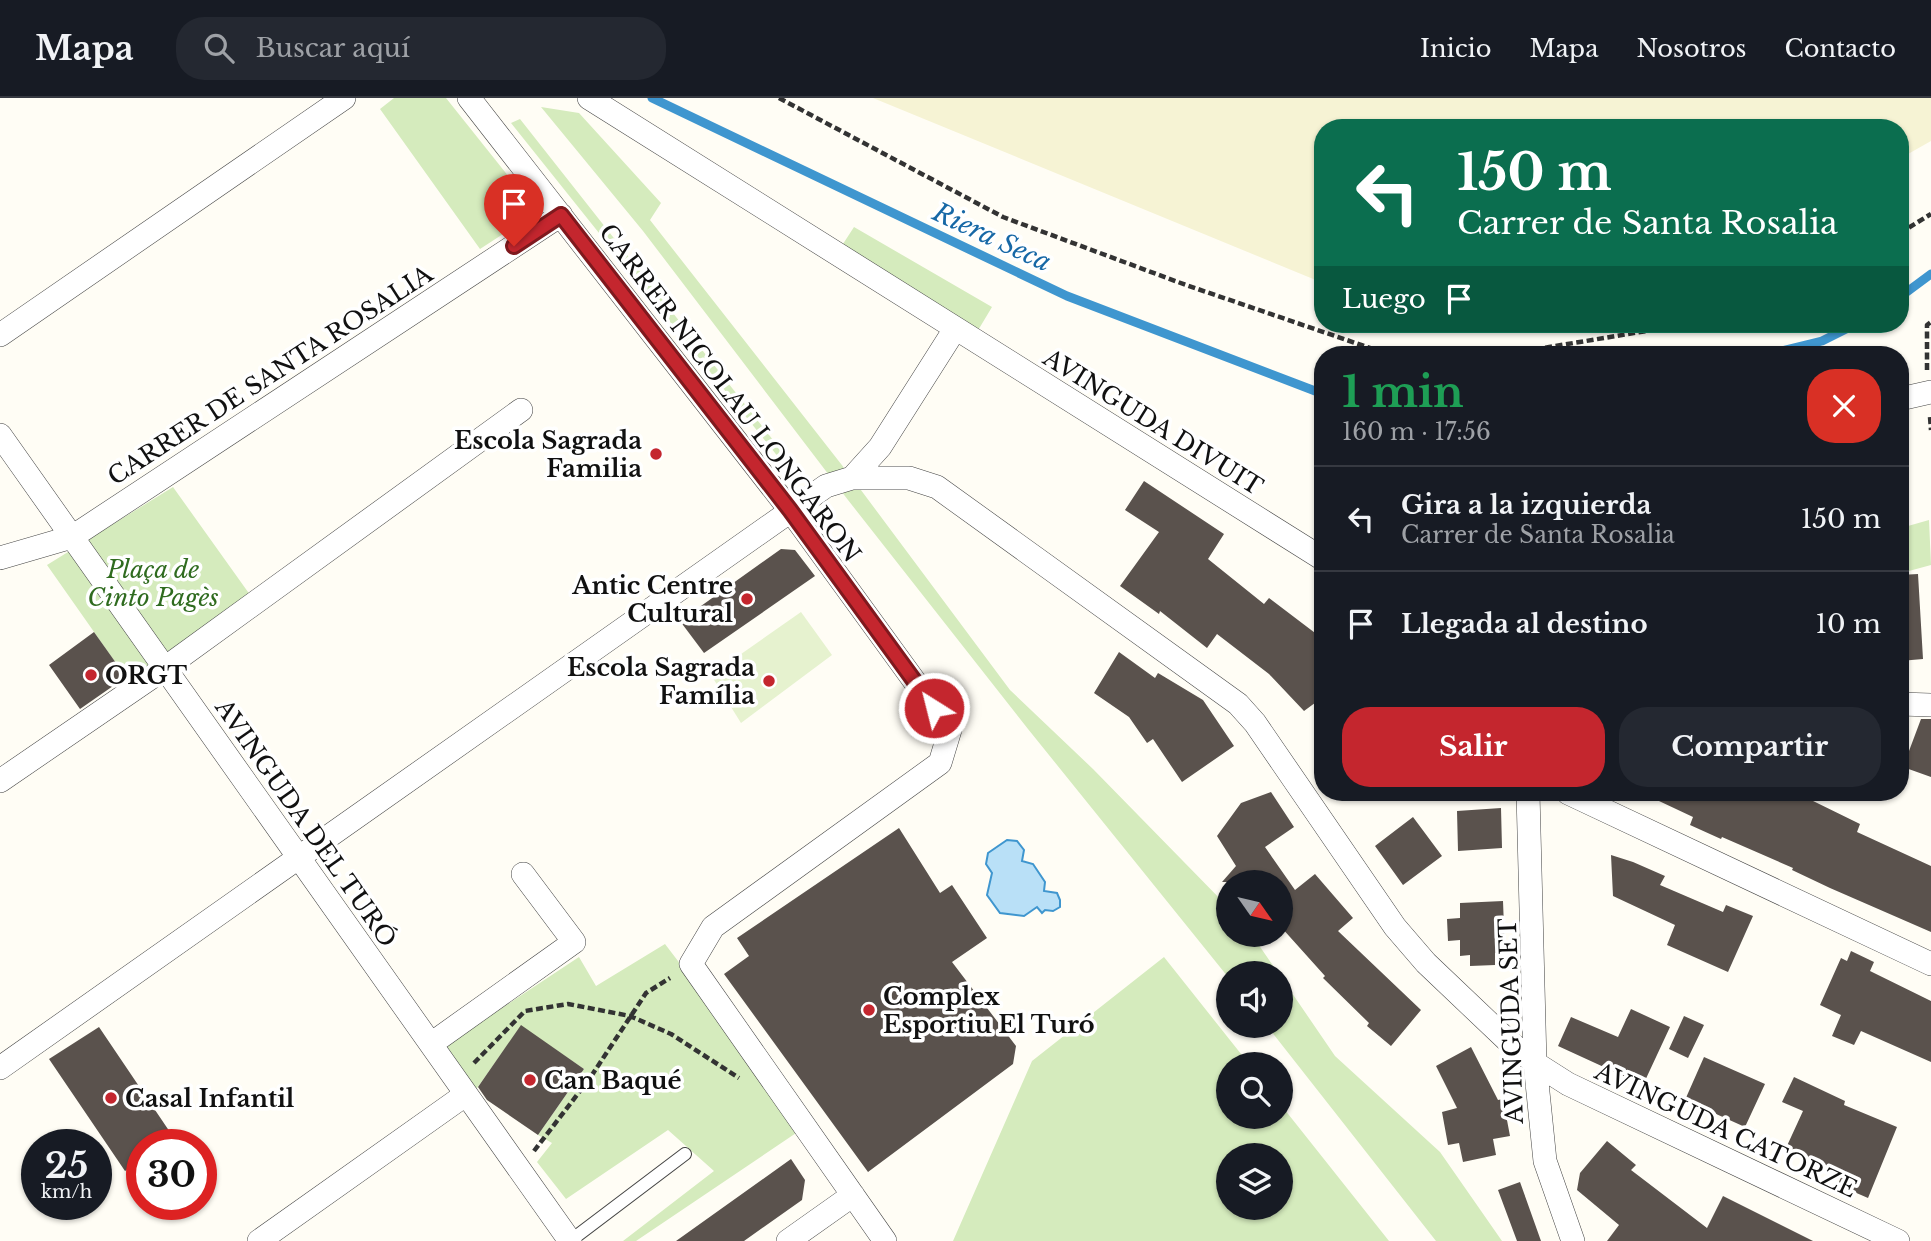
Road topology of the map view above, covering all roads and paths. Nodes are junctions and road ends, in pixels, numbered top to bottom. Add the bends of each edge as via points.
1 (344, 98) edge
2 (469, 98) edge
3 (589, 98) edge
4 (779, 98) edge
5 (1931, 214) edge
6 (561, 215) junction
7 (1909, 227) edge
8 (955, 329) junction
9 (1314, 329) edge
10 (1326, 333) edge
11 (1634, 333) edge
12 (0, 335) edge
13 (1364, 346) edge
14 (1555, 346) edge
15 (1931, 392) edge
16 (1909, 397) edge
17 (522, 410) dead end
18 (0, 435) edge
19 (852, 478) junction
20 (790, 510) junction
21 (72, 537) junction
22 (1314, 553) edge
23 (0, 558) edge
24 (165, 668) junction
25 (0, 781) edge
26 (1528, 801) edge
27 (1585, 801) edge
28 (299, 858) junction
29 (523, 874) dead end
30 (1931, 964) edge
31 (675, 974) dead end
32 (630, 1016) junction
33 (431, 1044) junction
34 (1535, 1063) junction
35 (0, 1068) edge
36 (769, 1075) junction
37 (461, 1088) junction
38 (685, 1154) dead end
39 (520, 1170) junction
40 (853, 1195) junction
41 (259, 1241) edge
42 (570, 1241) edge
43 (788, 1241) edge
44 (885, 1241) edge
45 (1573, 1241) edge
46 (1898, 1241) edge

1 - 12 street
2 - 6 street, CARRER NICOLAU LONGARON
3 - 8 street, AVINGUDA DIVUIT
4 - 9 path via 1003,217
5 - 7 path
6 - 20 street, CARRER NICOLAU LONGARON
6 - 21 street, CARRER DE SANTA ROSALIA
8 - 19 street via 880,447
8 - 22 street, AVINGUDA DIVUIT
10 - 13 path
11 - 14 path
15 - 16 street
17 - 24 street
18 - 21 street, AVINGUDA DEL TURÓ
19 - 20 street via 826,486
19 - 34 street, AVINGUDA CATORZE via 909,478 937,487 1238,704 1395,927 1426,963
20 - 28 street
20 - 36 street, CARRER NICOLAU LONGARON via 950,730 940,763 713,927 691,964
21 - 23 street, CARRER DE SANTA ROSALIA
21 - 24 street, AVINGUDA DEL TURÓ
24 - 25 street
24 - 28 street, AVINGUDA DEL TURÓ
26 - 34 street, AVINGUDA SET
27 - 30 street
28 - 33 street, AVINGUDA DEL TURÓ
28 - 35 street
29 - 33 street via 574,942
31 - 32 path via 646,993
32 - 36 path via 671,1034 753,1087
32 - 37 path via 568,1004 524,1011
32 - 39 path
33 - 37 street, AVINGUDA DEL TURÓ
34 - 45 street, AVINGUDA SET via 1545,1161
34 - 46 street, AVINGUDA CATORZE via 1568,1084
36 - 40 street
37 - 39 street, AVINGUDA DEL TURÓ
37 - 41 street
38 - 42 lane
39 - 42 street, AVINGUDA DEL TURÓ
40 - 43 street
40 - 44 street

